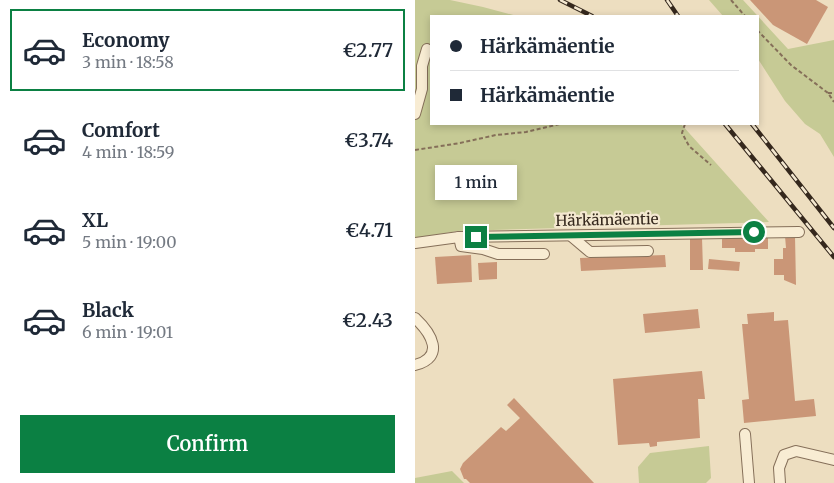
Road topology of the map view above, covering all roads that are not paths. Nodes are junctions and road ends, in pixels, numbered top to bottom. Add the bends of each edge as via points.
1 (415, 48) edge
2 (429, 49) edge
3 (415, 114) edge
4 (799, 232) dead end
5 (571, 236) junction
6 (459, 237) junction
7 (415, 243) edge
8 (648, 251) dead end
9 (544, 254) dead end
10 (415, 318) edge
11 (419, 364) edge
12 (745, 434) dead end
13 (834, 460) edge
14 (749, 483) edge
15 (780, 483) edge

1 - 2 street
2 - 3 street via 422,66
4 - 5 street, Härkämäentie
5 - 6 street, Härkämäentie
5 - 8 street via 590,252
6 - 7 street, Härkämäentie
6 - 9 street via 461,246 498,254
10 - 11 street via 425,327 433,342 432,354
12 - 14 street
13 - 15 street via 796,451 784,455 779,468

